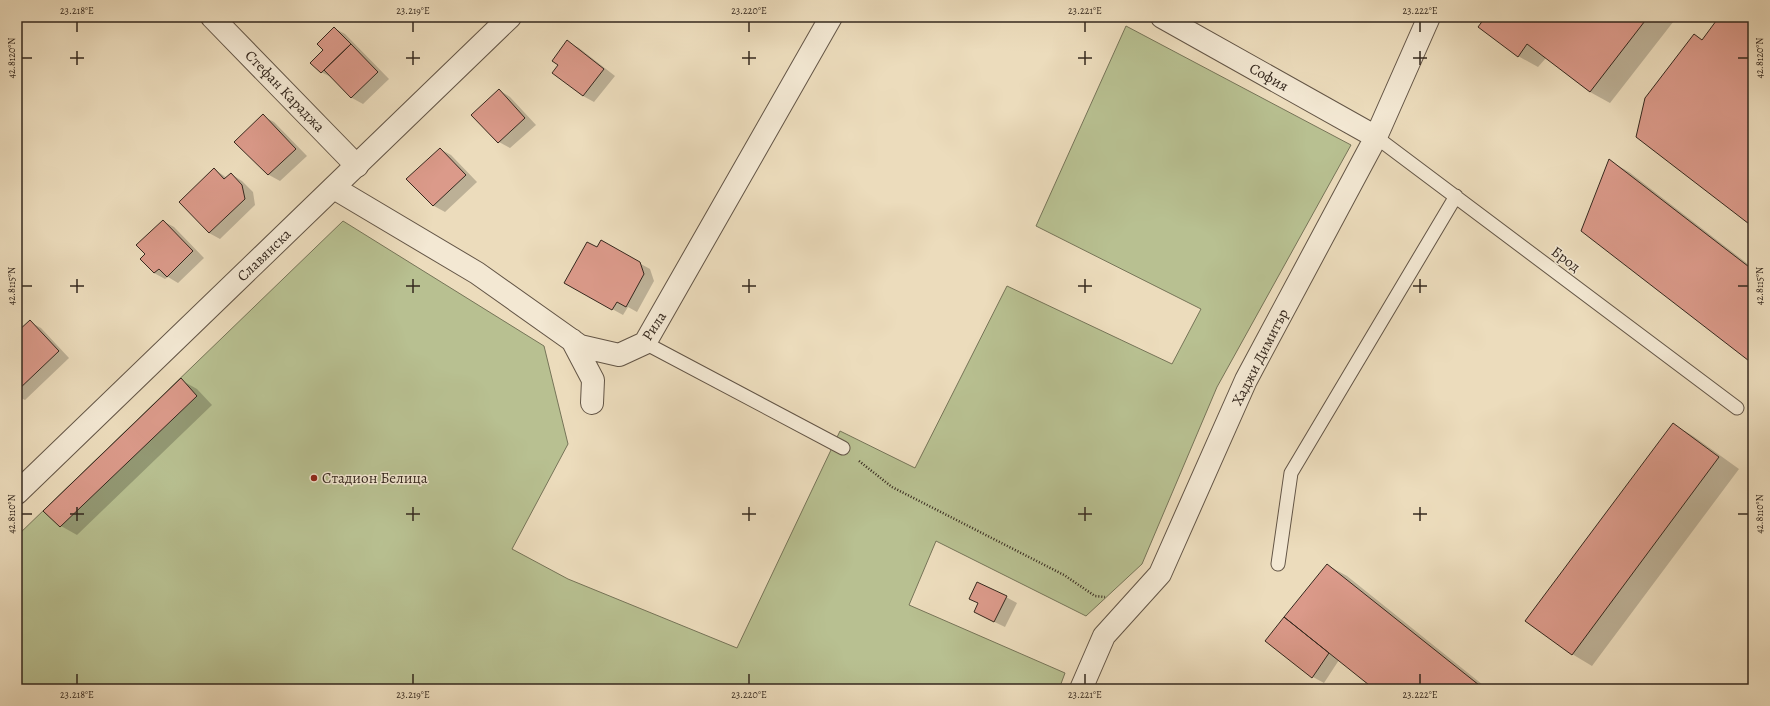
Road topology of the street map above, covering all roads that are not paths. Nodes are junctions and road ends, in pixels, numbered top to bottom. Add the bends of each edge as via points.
1 (212, 17) edge
2 (510, 17) edge
3 (831, 17) edge
4 (1162, 17) edge
5 (1429, 17) edge
6 (1376, 137) junction
7 (357, 166) junction
8 (334, 188) junction
9 (1456, 196) junction
10 (572, 340) junction
11 (645, 343) junction
12 (592, 403) dead end
13 (1737, 408) dead end
14 (843, 448) road end
15 (17, 493) edge
16 (1278, 564) dead end
17 (1081, 689) edge

1 - 7 street, Стефан Караджа
2 - 7 street, Славянска
3 - 11 street, Рила
4 - 6 street, София
5 - 6 street, Хаджи Димитър
6 - 9 lane, Брод
6 - 17 street, Хаджи Димитър via 1246,380 1160,574 1104,636
7 - 8 street, Славянска
8 - 10 street, Рила via 477,272
8 - 15 street, Славянска
9 - 13 lane, Брод
9 - 16 lane via 1291,473
10 - 11 street, Рила via 580,346 620,355
10 - 12 street via 593,380
11 - 14 lane

